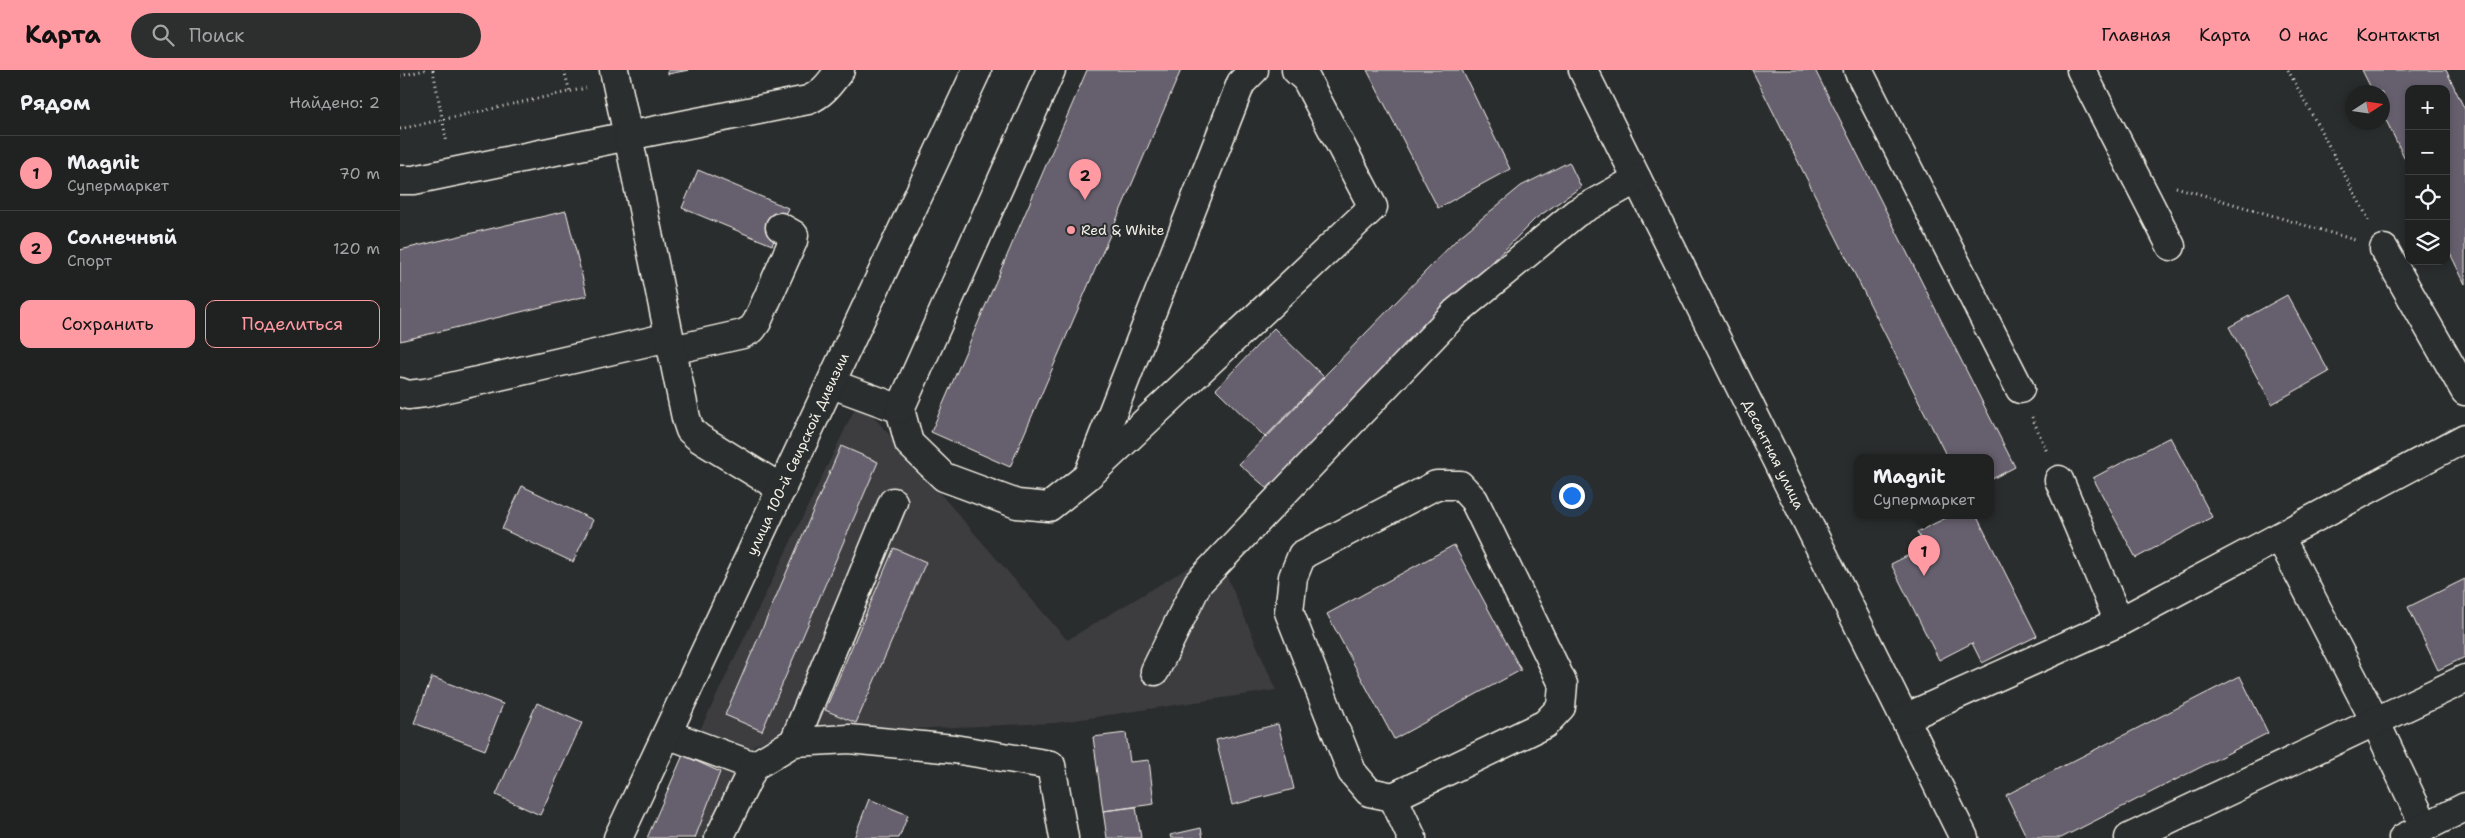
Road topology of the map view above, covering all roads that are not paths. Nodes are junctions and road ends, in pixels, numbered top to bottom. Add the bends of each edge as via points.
1 (840, 70) edge
2 (977, 70) edge
3 (1051, 70) edge
4 (1254, 70) edge
5 (1296, 70) edge
6 (1583, 70) edge
7 (1858, 70) edge
8 (2081, 70) edge
9 (615, 76) edge
10 (628, 136) junction
11 (1637, 179) junction
12 (400, 180) edge
13 (780, 227) dead end
14 (2171, 246) dead end
15 (2384, 249) road end
16 (670, 343) junction
17 (832, 384) junction
18 (2020, 389) road end
19 (2465, 391) edge
20 (400, 392) edge
21 (900, 409) junction
22 (2465, 438) edge
23 (1088, 476) junction
24 (2059, 480) road end
25 (782, 489) junction
26 (893, 502) dead end
27 (2280, 537) junction
28 (2120, 622) junction
29 (1155, 671) dead end
30 (2465, 679) edge
31 (1905, 718) junction
32 (2376, 723) junction
33 (667, 734) junction
34 (794, 742) junction
35 (754, 766) junction
36 (1393, 797) junction
37 (2465, 807) edge
38 (2414, 832) edge
39 (618, 838) edge
40 (719, 838) edge
41 (1064, 838) edge
42 (1412, 838) edge
43 (1964, 838) edge
44 (2129, 838) edge

1 - 10 street via 822,93 808,100
2 - 17 street, улица 100-й Свирской Дивизии
3 - 21 street
4 - 23 street via 1241,84
5 - 23 street via 1306,79 1373,207
6 - 11 street, Десантная улица
7 - 18 street
8 - 14 street
9 - 10 street
10 - 12 street
10 - 16 street
11 - 29 street via 1576,214 1456,312 1198,583
11 - 31 street, Десантная улица
13 - 16 street via 794,235 793,241 752,329 743,334
15 - 19 street
16 - 20 street via 425,393 408,395
16 - 25 street via 690,430
17 - 21 street
17 - 25 street, улица 100-й Свирской Дивизии
21 - 23 street via 909,443 944,477 1016,504 1049,507
22 - 27 street
24 - 28 street
25 - 33 street, улица 100-й Свирской Дивизии
26 - 34 street
27 - 28 street
27 - 32 street
28 - 31 street
30 - 32 street
31 - 43 street, Десантная улица
32 - 38 street
32 - 44 street
33 - 35 street
33 - 39 street, улица 100-й Свирской Дивизии
34 - 35 street
34 - 41 street via 849,739 954,749 1051,765
35 - 40 street
36 - 36 street via 1545,724 1561,707 1563,684 1474,500 1460,485 1436,485 1302,555 1293,577 1289,612 1352,772 1369,792
36 - 42 street
37 - 38 street

